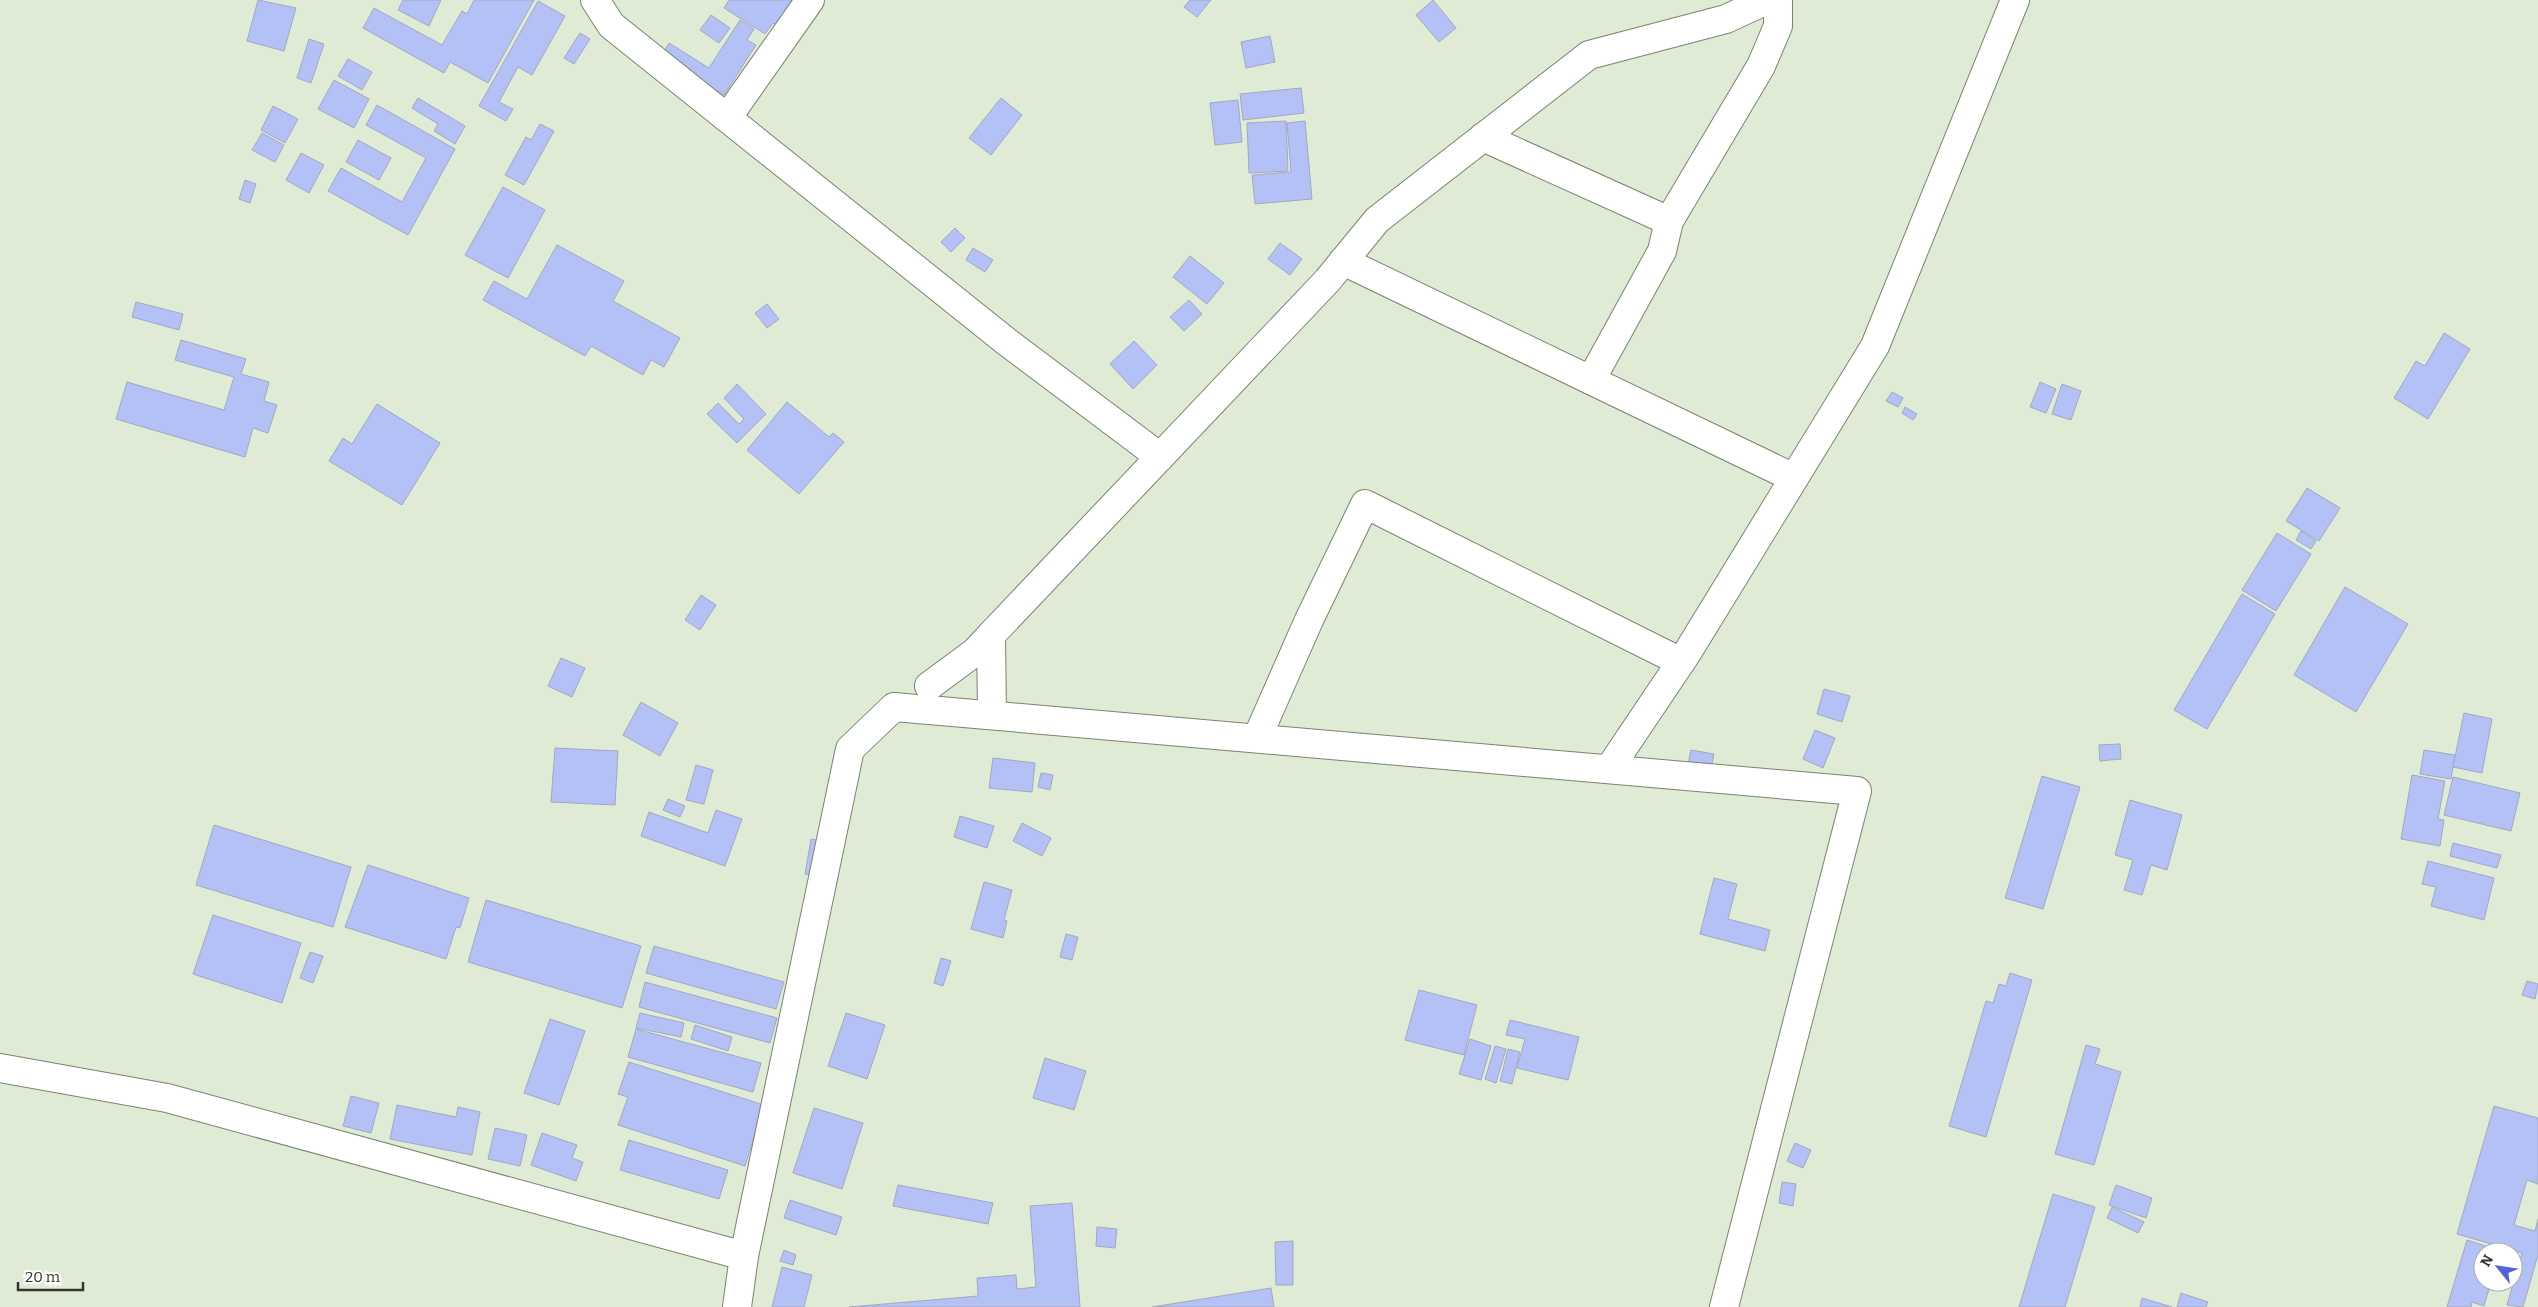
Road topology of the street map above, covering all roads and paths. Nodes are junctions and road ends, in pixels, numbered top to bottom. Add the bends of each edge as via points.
1 (595, 0) edge
2 (810, 0) edge
3 (1767, 0) edge
4 (1778, 0) edge
5 (2015, 0) edge
6 (727, 118) junction
7 (1483, 137) junction
8 (1670, 221) junction
9 (1343, 261) junction
10 (1591, 380) junction
11 (1160, 457) junction
12 (1794, 478) junction
13 (991, 635) junction
14 (1681, 662) junction
15 (930, 686) dead end
16 (992, 715) junction
17 (1257, 738) junction
18 (1609, 769) junction
19 (0, 1068) edge
20 (744, 1256) junction
21 (737, 1307) edge
22 (1724, 1307) edge

1 - 6 street via 610,25
2 - 6 street
3 - 7 street via 1726,19 1589,55
4 - 8 street via 1778,26 1761,66
5 - 12 street via 1875,346
6 - 11 street via 1007,342
7 - 8 street
7 - 9 street via 1377,220
8 - 10 street via 1662,251
9 - 10 street
9 - 11 street
10 - 12 street
11 - 13 street
12 - 14 street
13 - 15 street via 975,652
13 - 16 street
14 - 17 street via 1366,504 1309,620
14 - 18 street
16 - 17 street
16 - 20 street via 894,707 850,750
17 - 18 street
18 - 22 street via 1857,791
19 - 20 street via 167,1098
20 - 21 street

